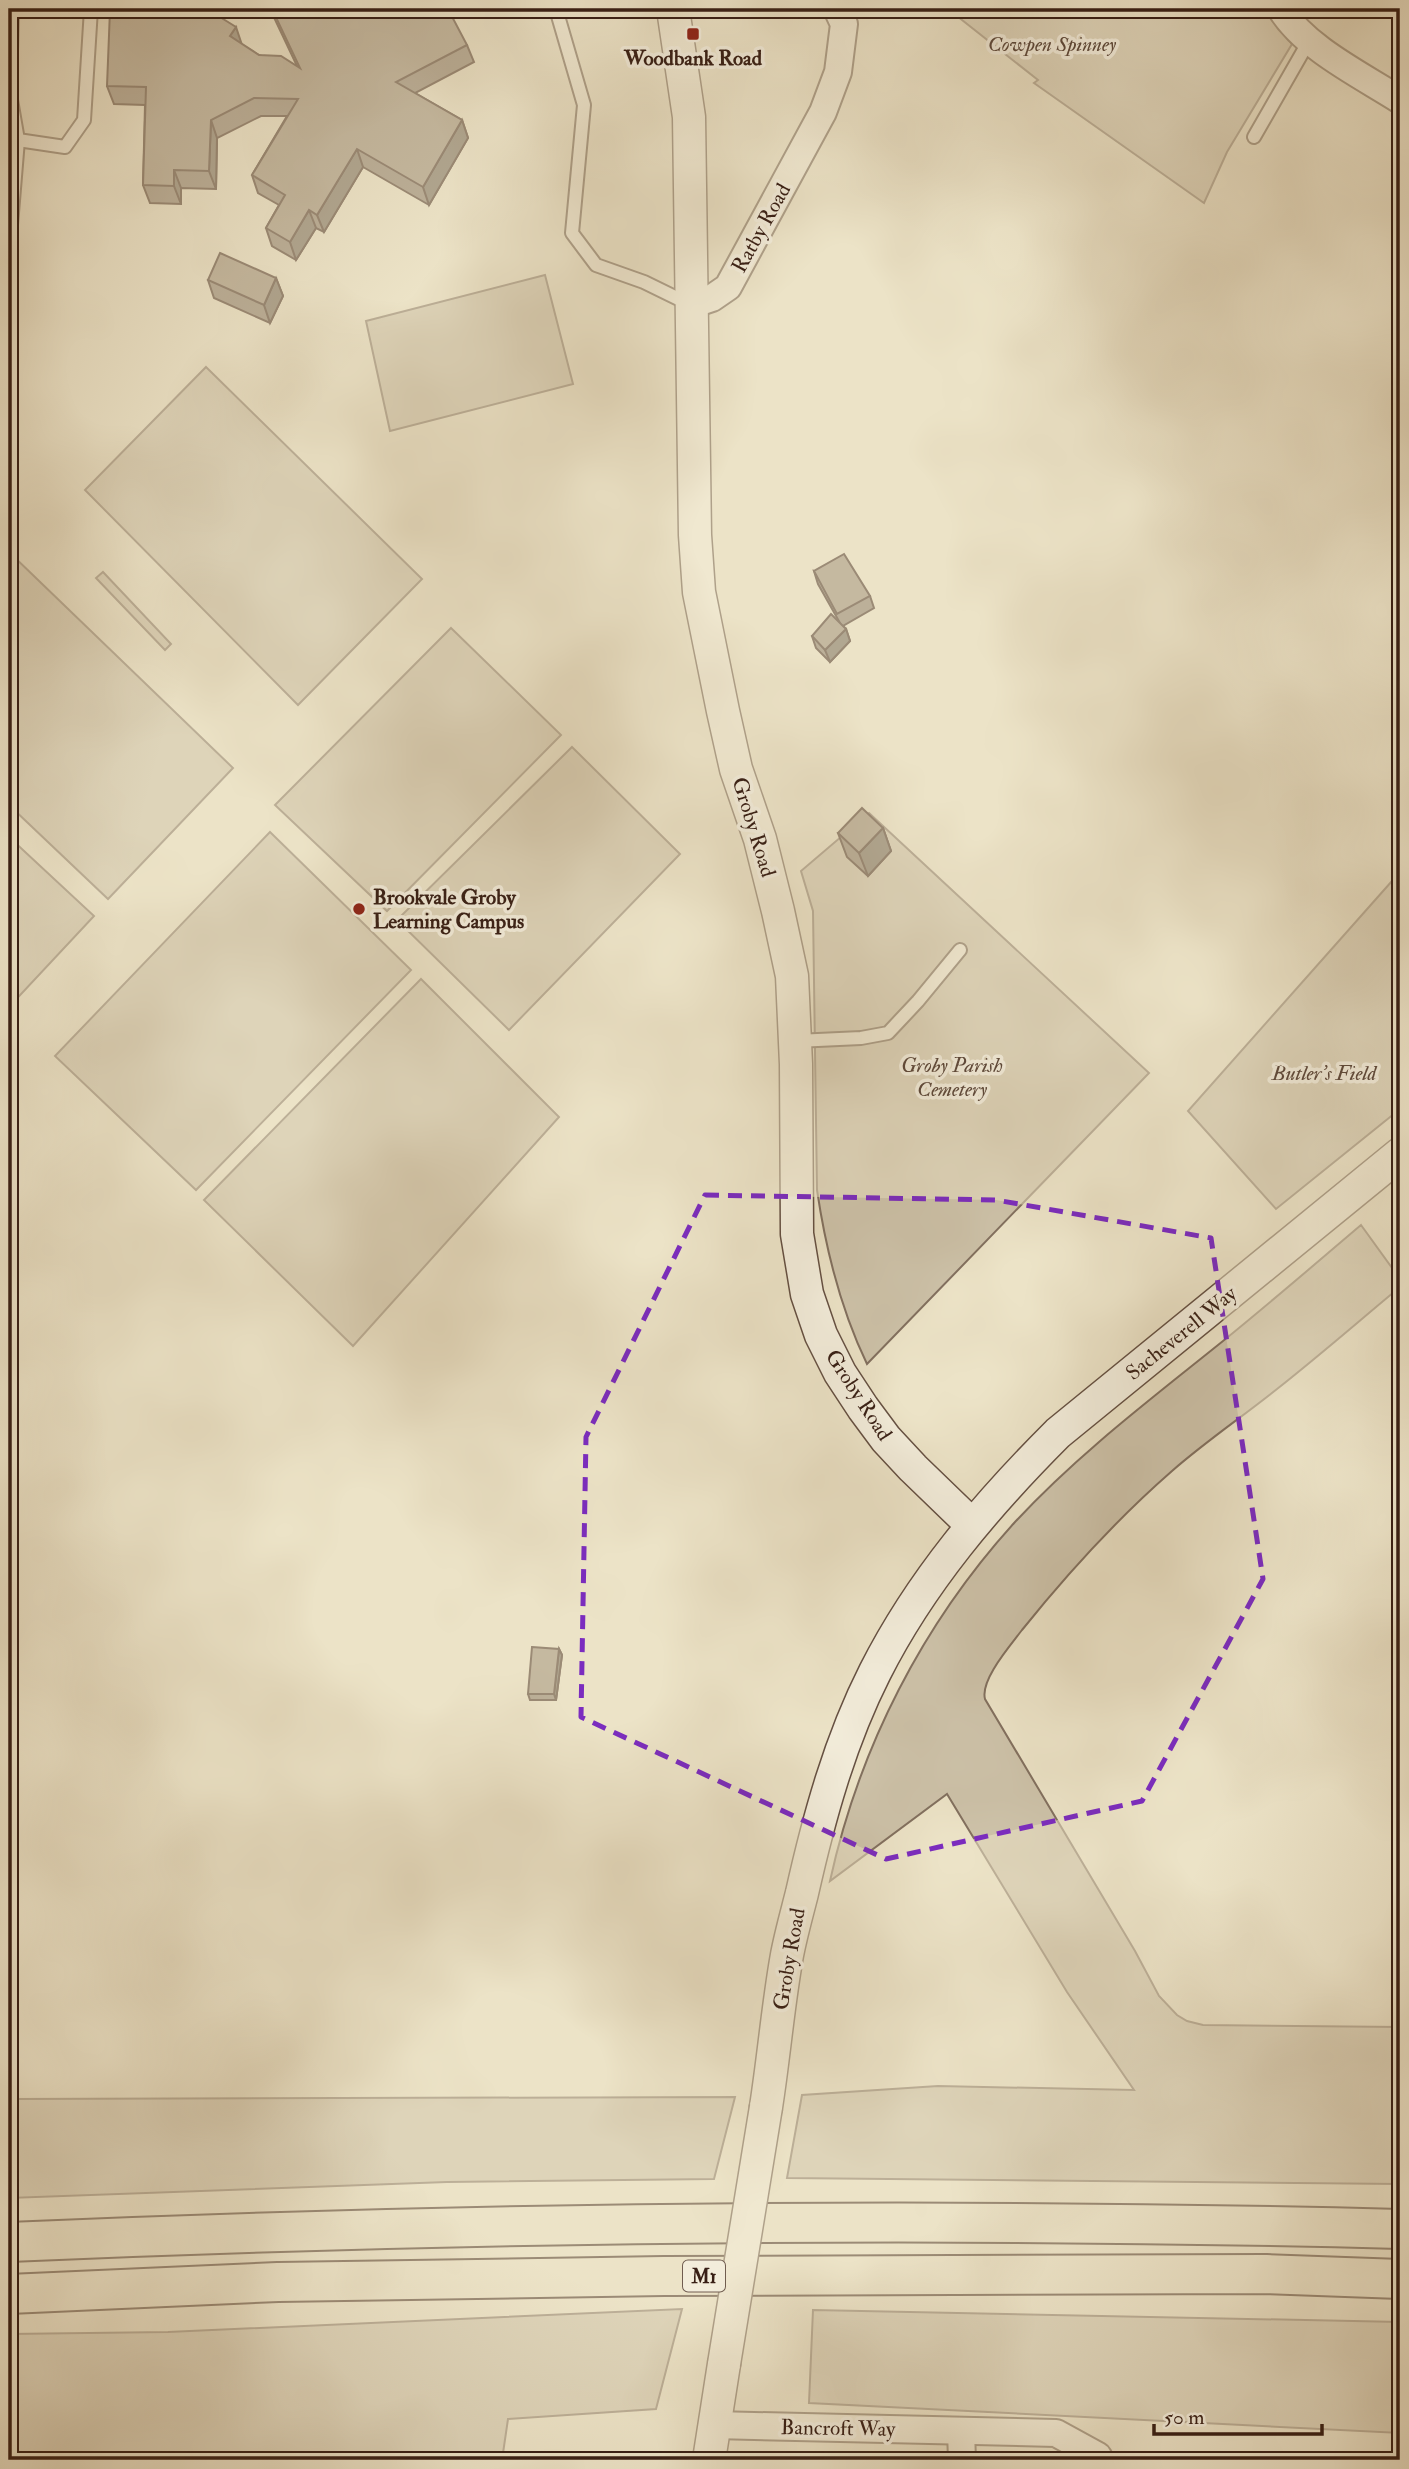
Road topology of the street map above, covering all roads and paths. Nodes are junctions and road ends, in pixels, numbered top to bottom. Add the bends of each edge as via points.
1 (12, 9) edge
2 (91, 9) edge
3 (556, 9) edge
4 (673, 9) edge
5 (837, 9) edge
6 (1281, 9) edge
7 (1309, 41) junction
8 (1400, 100) edge
9 (1254, 137) dead end
10 (18, 140) junction
11 (9, 249) edge
12 (691, 305) junction
13 (960, 950) dead end
14 (795, 1041) junction
15 (1400, 1154) edge
16 (972, 1525) junction
17 (1400, 2229) edge
18 (9, 2242) edge
19 (1400, 2279) edge
20 (9, 2294) edge
21 (715, 2425) junction
22 (961, 2431) junction
23 (709, 2460) edge
24 (962, 2460) edge
25 (1100, 2460) edge

1 - 10 lane via 10,94
2 - 10 lane via 84,120 65,147
3 - 12 lane via 584,105 572,233 596,265
4 - 12 street via 689,117
5 - 12 street, Ratby Road via 844,24 840,61 823,112 728,287
6 - 7 street
7 - 8 street
7 - 9 lane
10 - 11 lane
12 - 14 street, Groby Road via 699,592 736,769 760,839 792,976
13 - 14 lane via 888,1033
14 - 16 street, Groby Road via 797,1234 807,1294 821,1335 840,1373 886,1439
15 - 16 street, Sacheverell Way via 1058,1433
16 - 21 street, Groby Road, bridge via 926,1586 875,1672 824,1802 788,1954
17 - 18 highway via 645,2223 252,2231
19 - 20 highway, M1 via 1266,2274 664,2276 278,2282
21 - 22 street, Bancroft Way
21 - 23 street, Groby Road
22 - 24 street
22 - 25 street, Bancroft Way via 1056,2433

